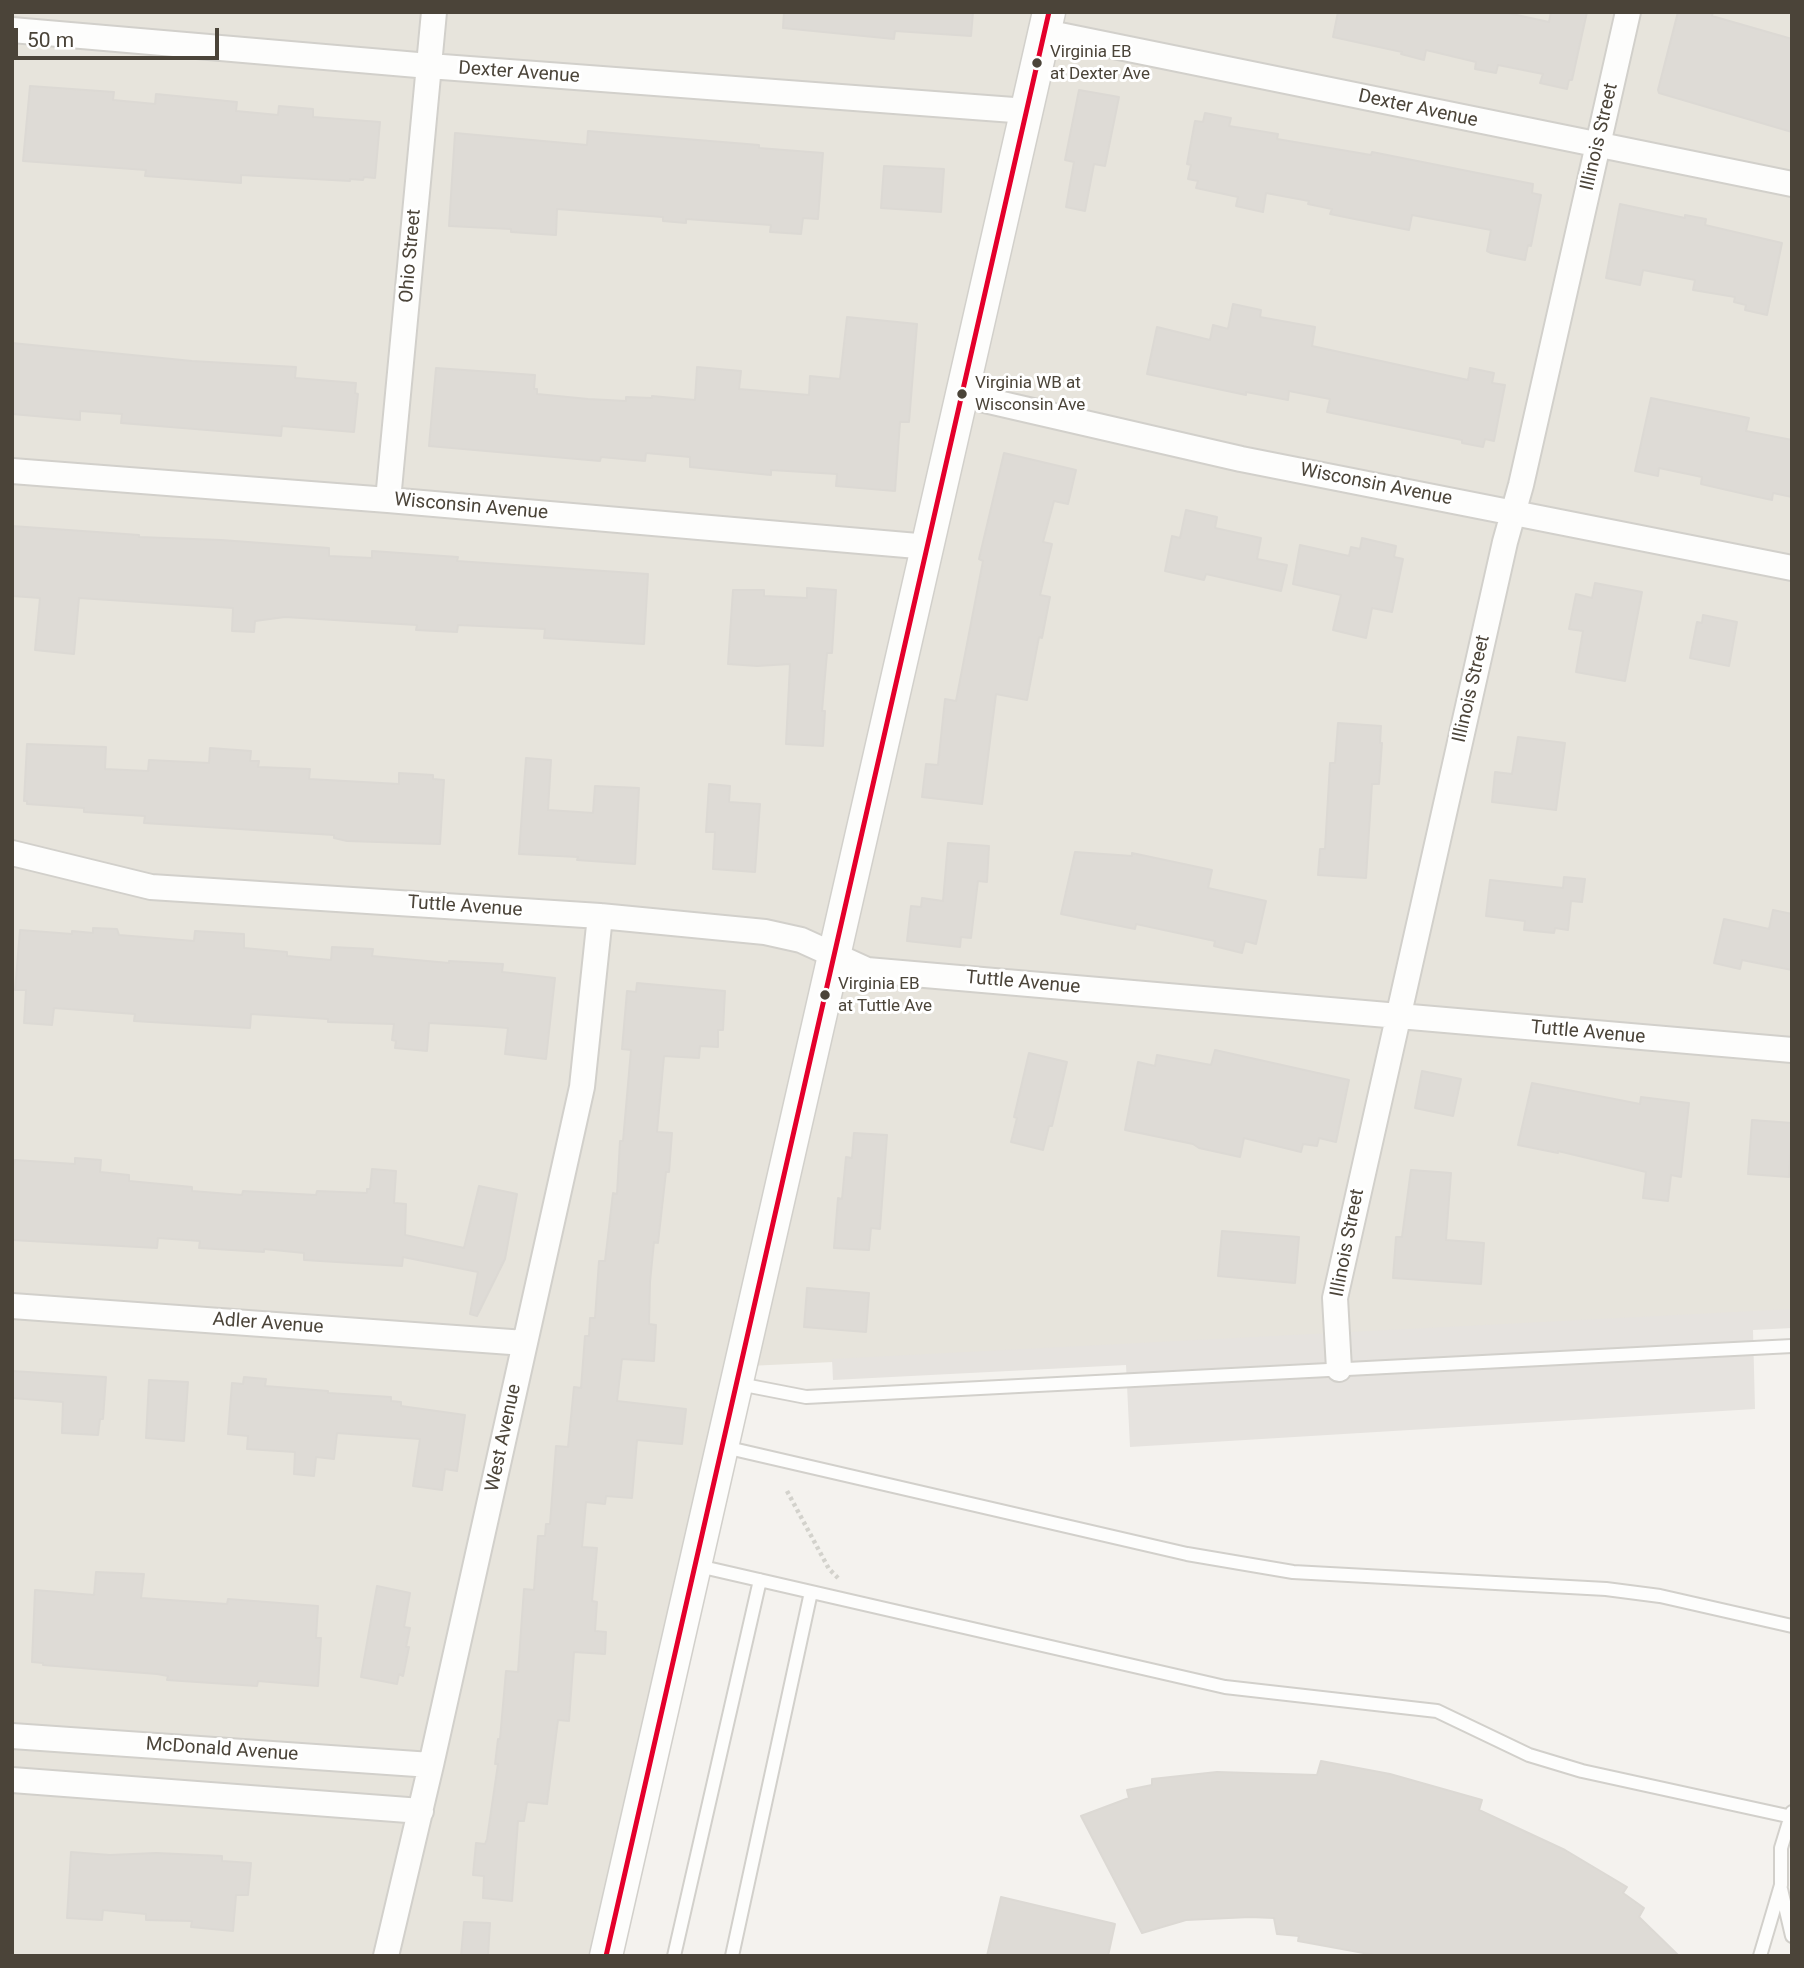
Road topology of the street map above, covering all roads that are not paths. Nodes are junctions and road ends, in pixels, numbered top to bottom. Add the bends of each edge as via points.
1 (434, 12) edge
2 (1628, 12) edge
3 (1047, 22) edge
4 (12, 30) edge
5 (429, 66) junction
6 (1027, 111) junction
7 (1598, 146) junction
8 (1792, 184) edge
9 (963, 395) junction
10 (12, 471) edge
11 (388, 500) junction
12 (1512, 512) junction
13 (929, 547) junction
14 (1792, 568) edge
15 (12, 853) edge
16 (600, 916) junction
17 (832, 954) junction
18 (1398, 1017) junction
19 (1792, 1050) edge
20 (12, 1306) edge
21 (525, 1343) junction
22 (1792, 1346) edge
23 (1339, 1369) junction
24 (734, 1383) junction
25 (720, 1446) junction
26 (693, 1565) junction
27 (760, 1580) junction
28 (811, 1591) junction
29 (1792, 1626) edge
30 (12, 1736) edge
31 (432, 1765) junction
32 (12, 1780) edge
33 (421, 1811) junction
34 (1791, 1815) edge
35 (1781, 1885) junction
36 (1792, 1936) edge
37 (386, 1956) edge
38 (606, 1956) edge
39 (674, 1956) edge
40 (732, 1956) edge
41 (1760, 1956) edge

1 - 5 street, Ohio Street
2 - 7 street, Illinois Street
3 - 6 street
3 - 7 street, Dexter Avenue
4 - 5 street, Dexter Avenue
5 - 6 street, Dexter Avenue
5 - 11 street, Ohio Street
6 - 9 street
7 - 8 street, Dexter Avenue
7 - 12 street, Illinois Street
9 - 12 street, Wisconsin Avenue via 1241,459
9 - 13 street
10 - 11 street, Wisconsin Avenue
11 - 13 street, Wisconsin Avenue
12 - 14 street, Wisconsin Avenue
12 - 18 street, Illinois Street
13 - 17 street
15 - 16 street, Tuttle Avenue via 151,887
16 - 17 street, Tuttle Avenue via 765,932 801,940
16 - 21 street, West Avenue via 582,1087
17 - 18 street, Tuttle Avenue via 867,970
17 - 24 street
18 - 19 street, Tuttle Avenue
18 - 23 street, Illinois Street via 1335,1298
20 - 21 street, Adler Avenue
21 - 31 street, West Avenue
22 - 23 lane
23 - 24 lane via 806,1397
24 - 25 street
25 - 26 street
25 - 29 lane via 1187,1554 1283,1570 1606,1589 1660,1596
26 - 27 lane
26 - 38 street
27 - 28 lane
27 - 39 lane
28 - 34 lane via 1225,1687 1437,1711 1530,1755 1583,1771
28 - 40 lane
30 - 31 street, McDonald Avenue
31 - 33 street, West Avenue
32 - 33 street
33 - 37 street, West Avenue
34 - 35 lane via 1781,1848
35 - 36 lane
35 - 41 lane

